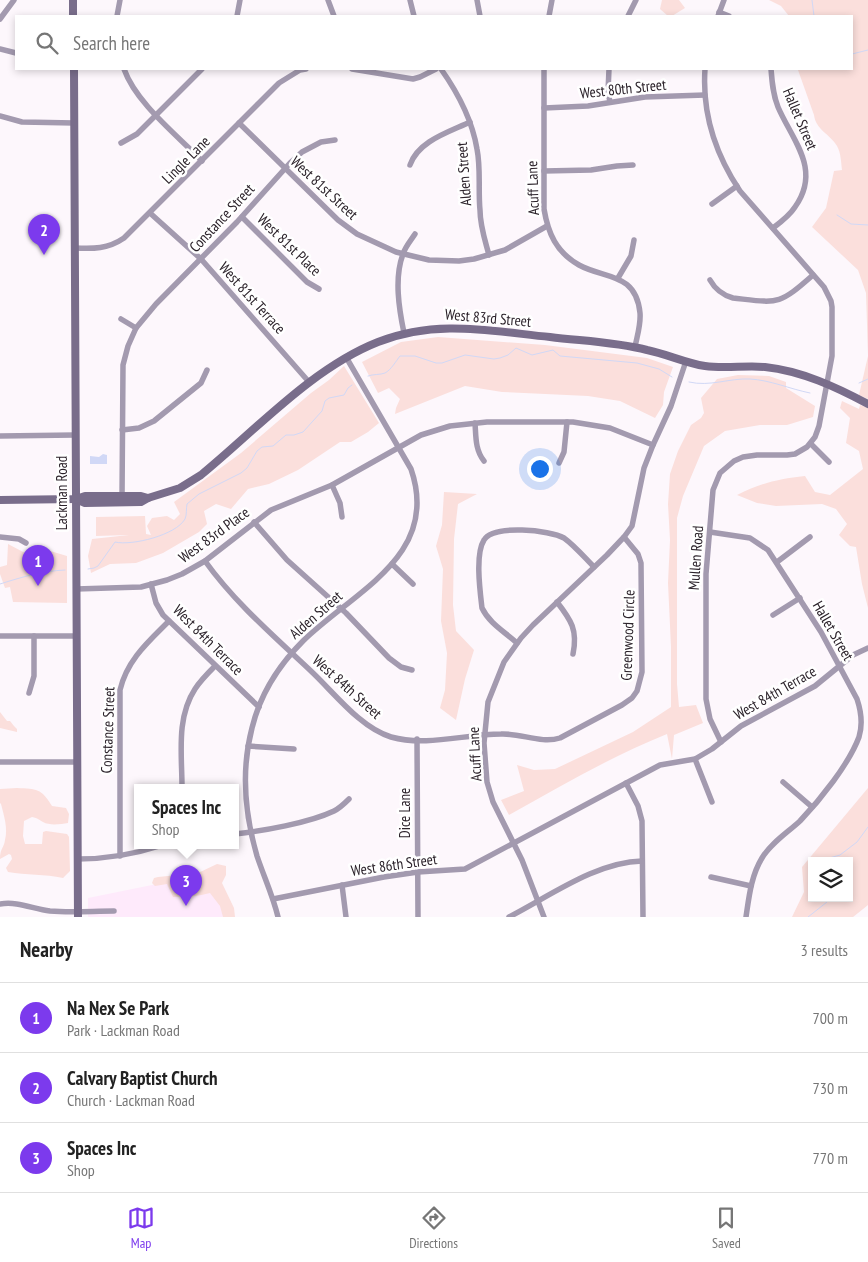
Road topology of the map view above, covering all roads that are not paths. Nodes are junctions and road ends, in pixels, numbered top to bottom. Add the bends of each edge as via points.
1 (14, 0) edge
2 (73, 0) edge
3 (120, 0) edge
4 (240, 0) edge
5 (328, 0) edge
6 (410, 0) edge
7 (477, 0) edge
8 (552, 0) edge
9 (636, 0) edge
10 (724, 0) edge
11 (718, 14) edge
12 (73, 15) edge
13 (117, 15) edge
14 (237, 15) edge
15 (334, 15) edge
16 (414, 15) edge
17 (480, 15) edge
18 (549, 15) edge
19 (628, 15) edge
20 (0, 19) edge
21 (0, 49) edge
22 (15, 53) edge
23 (74, 70) edge
24 (125, 70) edge
25 (201, 70) edge
26 (300, 70) edge
27 (358, 70) edge
28 (434, 70) edge
29 (442, 70) edge
30 (544, 70) edge
31 (609, 70) edge
32 (705, 70) edge
33 (771, 70) edge
34 (705, 95) junction
35 (610, 102) junction
36 (544, 108) junction
37 (157, 115) junction
38 (0, 116) edge
39 (470, 122) junction
40 (74, 123) junction
41 (239, 124) junction
42 (335, 140) dead end
43 (121, 143) dead end
44 (202, 161) junction
45 (410, 165) dead end
46 (633, 165) dead end
47 (285, 169) junction
48 (544, 170) junction
49 (737, 186) junction
50 (712, 204) dead end
51 (150, 213) junction
52 (242, 217) junction
53 (547, 226) junction
54 (774, 228) junction
55 (415, 234) dead end
56 (634, 240) dead end
57 (75, 248) junction
58 (403, 254) junction
59 (489, 255) junction
60 (201, 259) junction
61 (813, 275) junction
62 (618, 278) junction
63 (710, 280) dead end
64 (319, 289) dead end
65 (121, 319) dead end
66 (136, 328) junction
67 (404, 333) junction
68 (635, 347) junction
69 (346, 357) junction
70 (686, 361) junction
71 (207, 370) dead end
72 (309, 382) junction
73 (827, 384) junction
74 (867, 404) edge
75 (475, 422) junction
76 (567, 422) junction
77 (122, 430) junction
78 (75, 435) junction
79 (0, 436) edge
80 (653, 444) junction
81 (811, 444) junction
82 (398, 447) junction
83 (484, 461) dead end
84 (559, 462) dead end
85 (830, 462) dead end
86 (332, 485) junction
87 (76, 499) junction
88 (0, 500) edge
89 (122, 500) junction
90 (342, 517) dead end
91 (254, 522) junction
92 (710, 532) junction
93 (0, 537) edge
94 (624, 537) junction
95 (810, 537) dead end
96 (26, 543) dead end
97 (205, 561) junction
98 (777, 562) junction
99 (392, 564) junction
100 (594, 567) junction
101 (151, 584) junction
102 (413, 584) dead end
103 (76, 589) junction
104 (800, 598) junction
105 (557, 602) junction
106 (341, 608) junction
107 (773, 615) dead end
108 (169, 621) junction
109 (0, 636) edge
110 (34, 636) junction
111 (77, 636) junction
112 (518, 643) junction
113 (868, 648) edge
114 (292, 653) junction
115 (572, 654) dead end
116 (215, 666) junction
117 (840, 668) junction
118 (412, 670) dead end
119 (29, 693) dead end
120 (259, 707) junction
121 (484, 735) junction
122 (418, 740) junction
123 (721, 742) junction
124 (248, 746) junction
125 (294, 749) dead end
126 (695, 759) junction
127 (0, 762) edge
128 (77, 762) junction
129 (783, 782) dead end
130 (626, 783) junction
131 (182, 784) edge
132 (349, 799) dead end
133 (712, 802) dead end
134 (812, 807) junction
135 (251, 831) junction
136 (239, 833) edge
137 (514, 843) junction
138 (147, 849) edge
139 (120, 856) junction
140 (78, 859) junction
141 (642, 861) junction
142 (418, 872) junction
143 (711, 877) dead end
144 (342, 885) junction
145 (751, 886) junction
146 (273, 899) junction
147 (538, 901) junction
148 (0, 904) edge
149 (42, 910) junction
150 (114, 911) dead end
151 (78, 914) edge
152 (40, 917) edge
153 (278, 917) edge
154 (346, 917) edge
155 (418, 917) edge
156 (509, 917) edge
157 (544, 917) edge
158 (642, 917) edge
159 (746, 917) edge

1 - 20 street
2 - 12 street
3 - 13 street
4 - 14 street
5 - 15 street
6 - 16 street
7 - 17 street
8 - 18 street
9 - 19 street
10 - 11 street
21 - 22 street
23 - 40 street, Lackman Road
24 - 37 street
25 - 37 street
26 - 41 street, Lingle Lane via 279,83
27 - 28 street via 413,79
29 - 39 street, Alden Street via 459,96
30 - 36 street, Acuff Lane
31 - 35 street
32 - 34 street
33 - 54 street, Hallet Street via 777,104 803,154 806,174 804,190 797,204
34 - 35 street, West 80th Street via 645,96
34 - 49 street via 716,146
35 - 36 street, West 80th Street
36 - 48 street, Acuff Lane
37 - 43 street via 138,134
37 - 44 street
38 - 40 street via 22,122
39 - 45 street via 423,146 414,154
39 - 59 street, Alden Street via 478,157 481,222
40 - 57 street, Lackman Road
41 - 44 street, Lingle Lane
41 - 47 street, West 81st Street
42 - 47 street, Constance Street via 320,142 302,152
44 - 51 street, Lingle Lane
46 - 48 street via 591,170
47 - 52 street, Constance Street
47 - 58 street, West 81st Street via 347,228
48 - 53 street, Acuff Lane
49 - 50 street
49 - 54 street
51 - 57 street, Lingle Lane via 114,245
51 - 60 street, West 81st Terrace
52 - 60 street, Constance Street
52 - 64 street, West 81st Place via 307,282
53 - 59 street, West 81st Street
53 - 62 street, Acuff Lane via 556,244 570,258 589,270
54 - 61 street
55 - 58 street
56 - 62 street via 631,256
57 - 78 street, Lackman Road
58 - 59 street, West 81st Street via 444,262
58 - 67 street via 398,299
60 - 66 street, Constance Street
60 - 72 street, West 81st Terrace
61 - 63 street via 787,298 772,302 726,296
61 - 73 street via 828,293 832,307 833,343
62 - 68 street via 632,291 639,307
65 - 66 street
66 - 77 street, Constance Street via 123,365
67 - 68 street, West 83rd Street via 429,328 461,328
67 - 69 street, West 83rd Street
68 - 70 street, West 83rd Street
69 - 72 street, West 83rd Street
69 - 82 street, Alden Street
70 - 73 street, West 83rd Street via 707,366 765,367
70 - 80 street, Acuff Lane via 671,406
71 - 77 street via 201,382 154,421 139,428
72 - 89 street, West 83rd Street via 201,475 180,488 141,502
73 - 74 street, West 83rd Street
73 - 81 street via 820,426
75 - 76 street, West 83rd Place
75 - 82 street, West 83rd Place via 438,429
75 - 83 street via 477,444
76 - 80 street, West 83rd Place via 610,428
76 - 84 street via 564,452
77 - 89 street, Constance Street
78 - 79 street
78 - 87 street, Lackman Road
80 - 94 street, Acuff Lane via 641,479 632,526
81 - 85 street
81 - 92 street, Mullen Road via 787,455 747,456 726,467 713,490
82 - 86 street, West 83rd Place
82 - 99 street, Alden Street via 411,468 418,500 409,539
86 - 90 street
86 - 91 street, West 83rd Place via 280,506
87 - 88 street, West 83rd Street
87 - 89 street, West 83rd Street via 85,503
87 - 103 street, Lackman Road
91 - 97 street, West 83rd Place
91 - 106 street via 287,560
92 - 98 street, Hallet Street via 750,538 768,550
92 - 123 street, Mullen Road via 706,574 706,700 710,720
93 - 96 street
94 - 100 street, Acuff Lane
94 - 121 street, Greenwood Circle via 638,554 642,577 642,672 637,691 622,705 557,739 503,733
95 - 98 street
97 - 101 street, West 83rd Place via 182,574
97 - 114 street, West 84th Street via 235,597
98 - 104 street, Hallet Street
99 - 102 street
99 - 106 street, Alden Street
100 - 105 street, Acuff Lane
100 - 112 street via 572,545 554,534 508,530 485,534 480,555 482,608 492,622
101 - 103 street, West 83rd Place via 129,588
101 - 108 street, West 84th Terrace via 156,603
103 - 111 street, Lackman Road
104 - 107 street, Hallet Street
104 - 117 street, Hallet Street
105 - 112 street, Acuff Lane
105 - 115 street via 574,630
106 - 114 street, Alden Street
106 - 118 street via 389,658
108 - 116 street, West 84th Terrace
108 - 139 street, Constance Street via 132,660 120,690
109 - 110 street
110 - 111 street
110 - 119 street via 34,676
111 - 128 street, Lackman Road
112 - 121 street, Acuff Lane via 494,684
113 - 117 street, West 84th Terrace
114 - 120 street, Alden Street via 276,674
114 - 122 street, West 84th Street via 371,728 392,737
116 - 120 street, West 84th Terrace
116 - 131 street via 195,688 184,712
117 - 123 street, West 84th Terrace via 815,686 741,726
117 - 134 street, Hallet Street via 861,711 859,736 838,775
120 - 124 street, Alden Street
121 - 122 street, West 84th Street
121 - 137 street, Acuff Lane via 487,782 493,802
122 - 142 street, Dice Lane
123 - 126 street, West 84th Terrace
124 - 125 street
124 - 135 street, Alden Street via 246,802
126 - 130 street, West 84th Terrace via 660,765
126 - 133 street
127 - 128 street
128 - 140 street, Lackman Road
129 - 134 street
130 - 137 street, West 84th Terrace
130 - 141 street via 641,817
132 - 135 street via 334,811
134 - 145 street, Hallet Street via 770,847 754,874
135 - 136 street
135 - 146 street, Alden Street
137 - 142 street, West 86th Street via 465,869
137 - 147 street, Acuff Lane
138 - 139 street
139 - 140 street
140 - 151 street, Lackman Road
141 - 147 street via 599,869
141 - 158 street
142 - 144 street, West 86th Street
142 - 155 street, Dice Lane
143 - 145 street
144 - 146 street, West 86th Street
144 - 154 street
145 - 159 street, Hallet Street
146 - 153 street, Alden Street
147 - 156 street
147 - 157 street, Acuff Lane
148 - 149 street via 15,903
149 - 151 street
149 - 152 street
150 - 151 street

